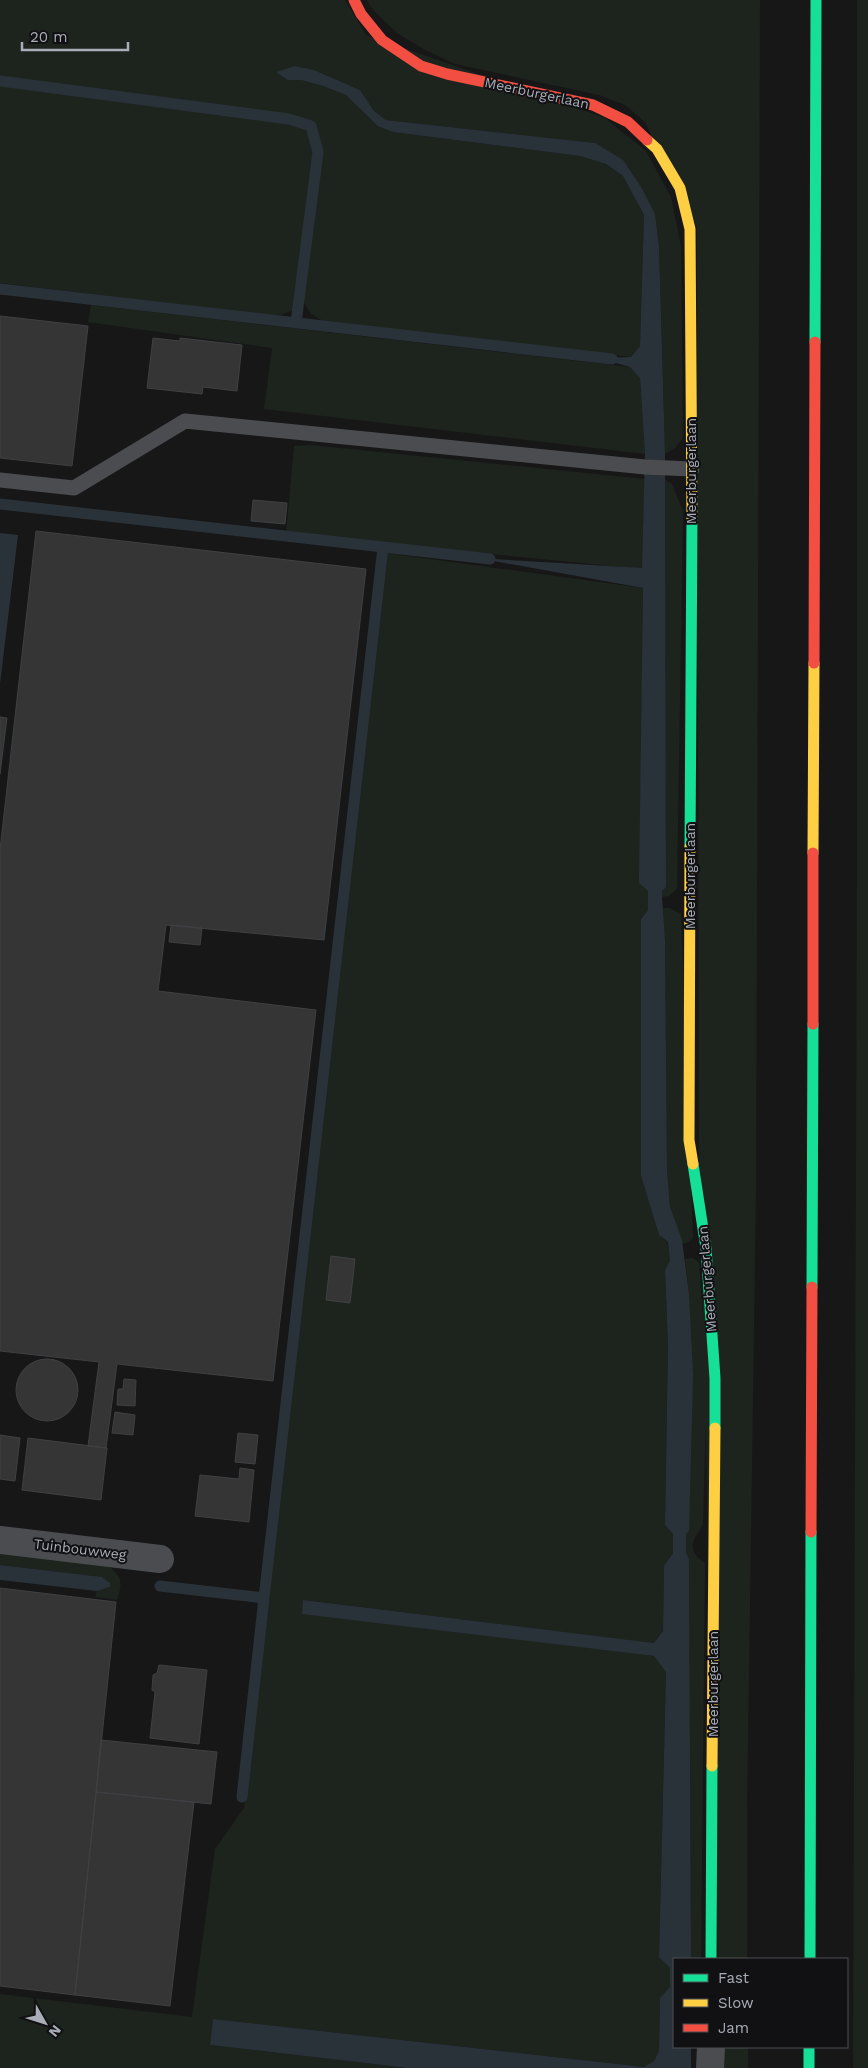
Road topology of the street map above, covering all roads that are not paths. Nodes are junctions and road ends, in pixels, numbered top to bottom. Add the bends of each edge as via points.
1 (354, 0) edge
2 (816, 0) edge
3 (692, 469) junction
4 (0, 480) edge
5 (0, 1540) edge
6 (160, 1558) dead end
7 (711, 1958) edge
8 (810, 1958) edge
9 (710, 2048) edge
10 (809, 2048) edge
11 (710, 2068) edge
12 (809, 2068) edge

1 - 3 main road, Meerburgerlaan via 382,40 421,66 593,105 628,122 657,149 680,188 690,229
2 - 8 main road
3 - 4 lane via 185,421 74,488
3 - 7 main road, Meerburgerlaan via 689,1140 706,1248 715,1378
5 - 6 street, Tuinbouwweg
9 - 11 street
10 - 12 main road

